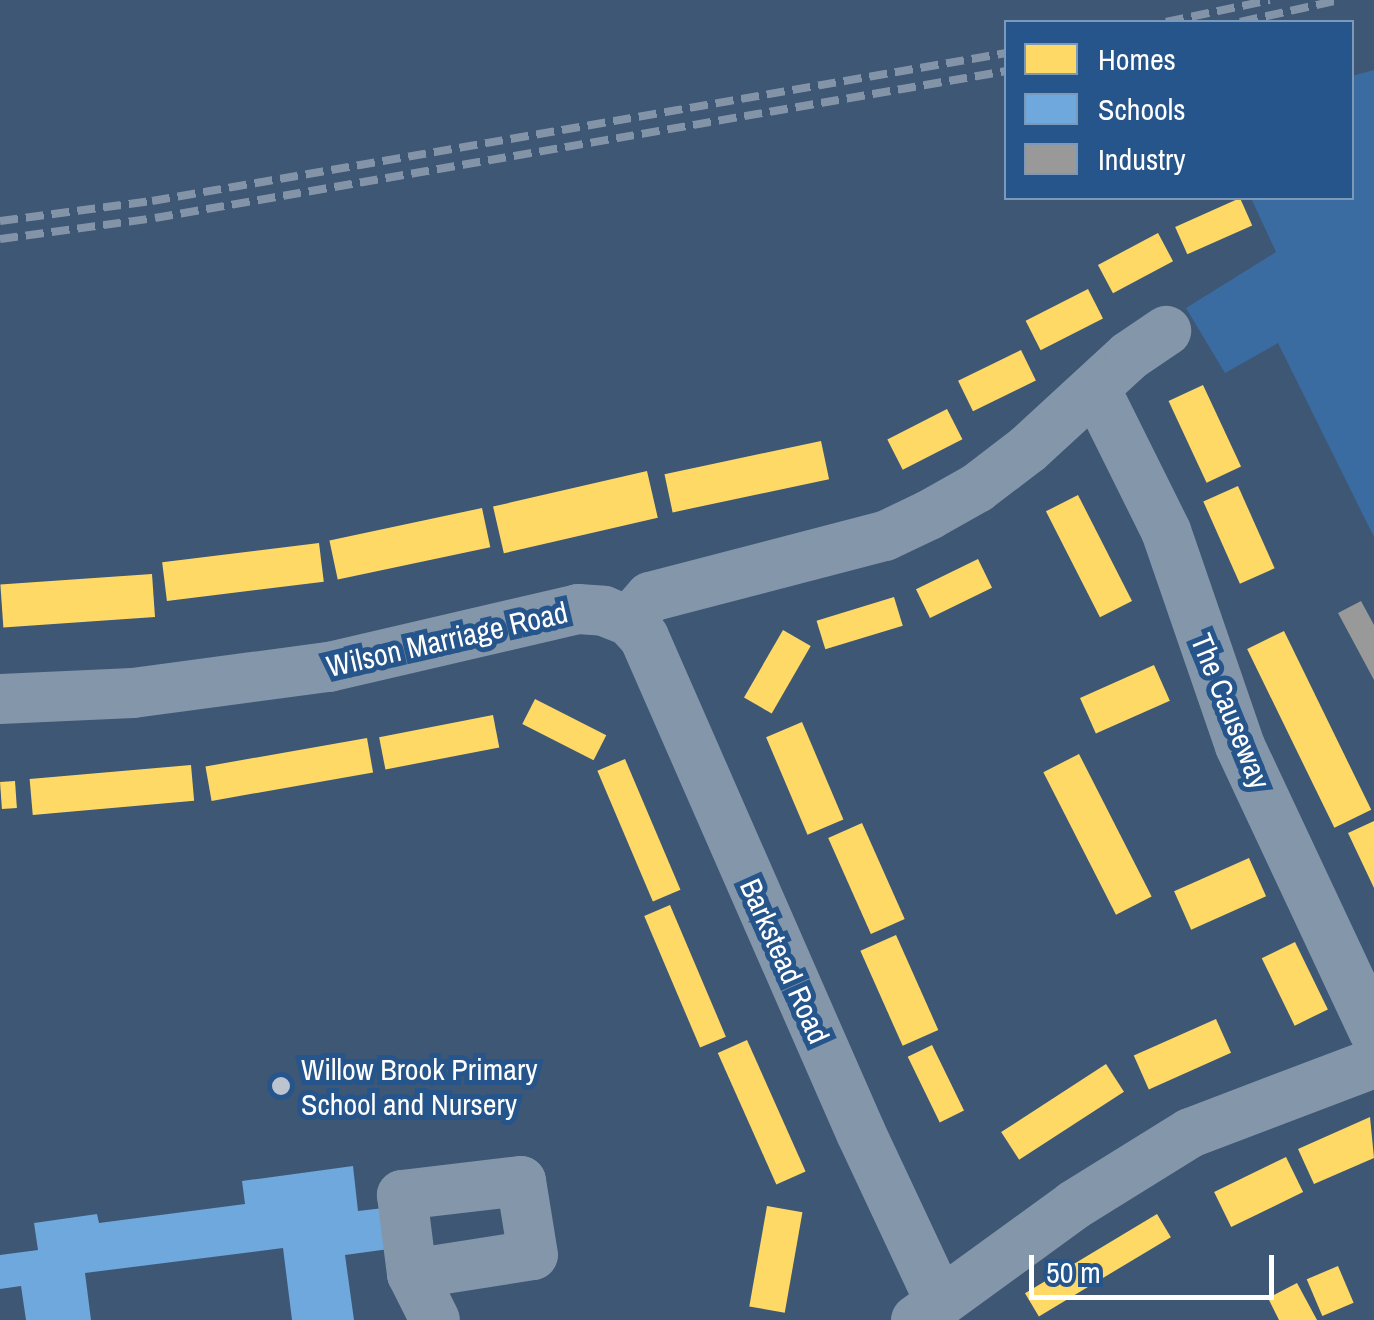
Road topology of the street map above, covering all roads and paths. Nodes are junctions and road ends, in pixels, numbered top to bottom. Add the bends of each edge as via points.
1 (1166, 331) dead end
2 (1095, 388) junction
3 (629, 621) junction
4 (0, 699) edge
5 (1374, 1032) edge
6 (1374, 1064) edge
7 (412, 1274) dead end
8 (928, 1311) edge
9 (434, 1320) edge

1 - 2 street
2 - 3 street via 1003,468 929,515 885,536 650,597
2 - 5 street, The Causeway via 1166,531 1240,746
3 - 4 street, Wilson Marriage Road via 578,609 329,667 133,693
3 - 8 street, Barkstead Road via 644,638 861,1133
6 - 8 street via 1190,1133 1074,1205
7 - 9 street

